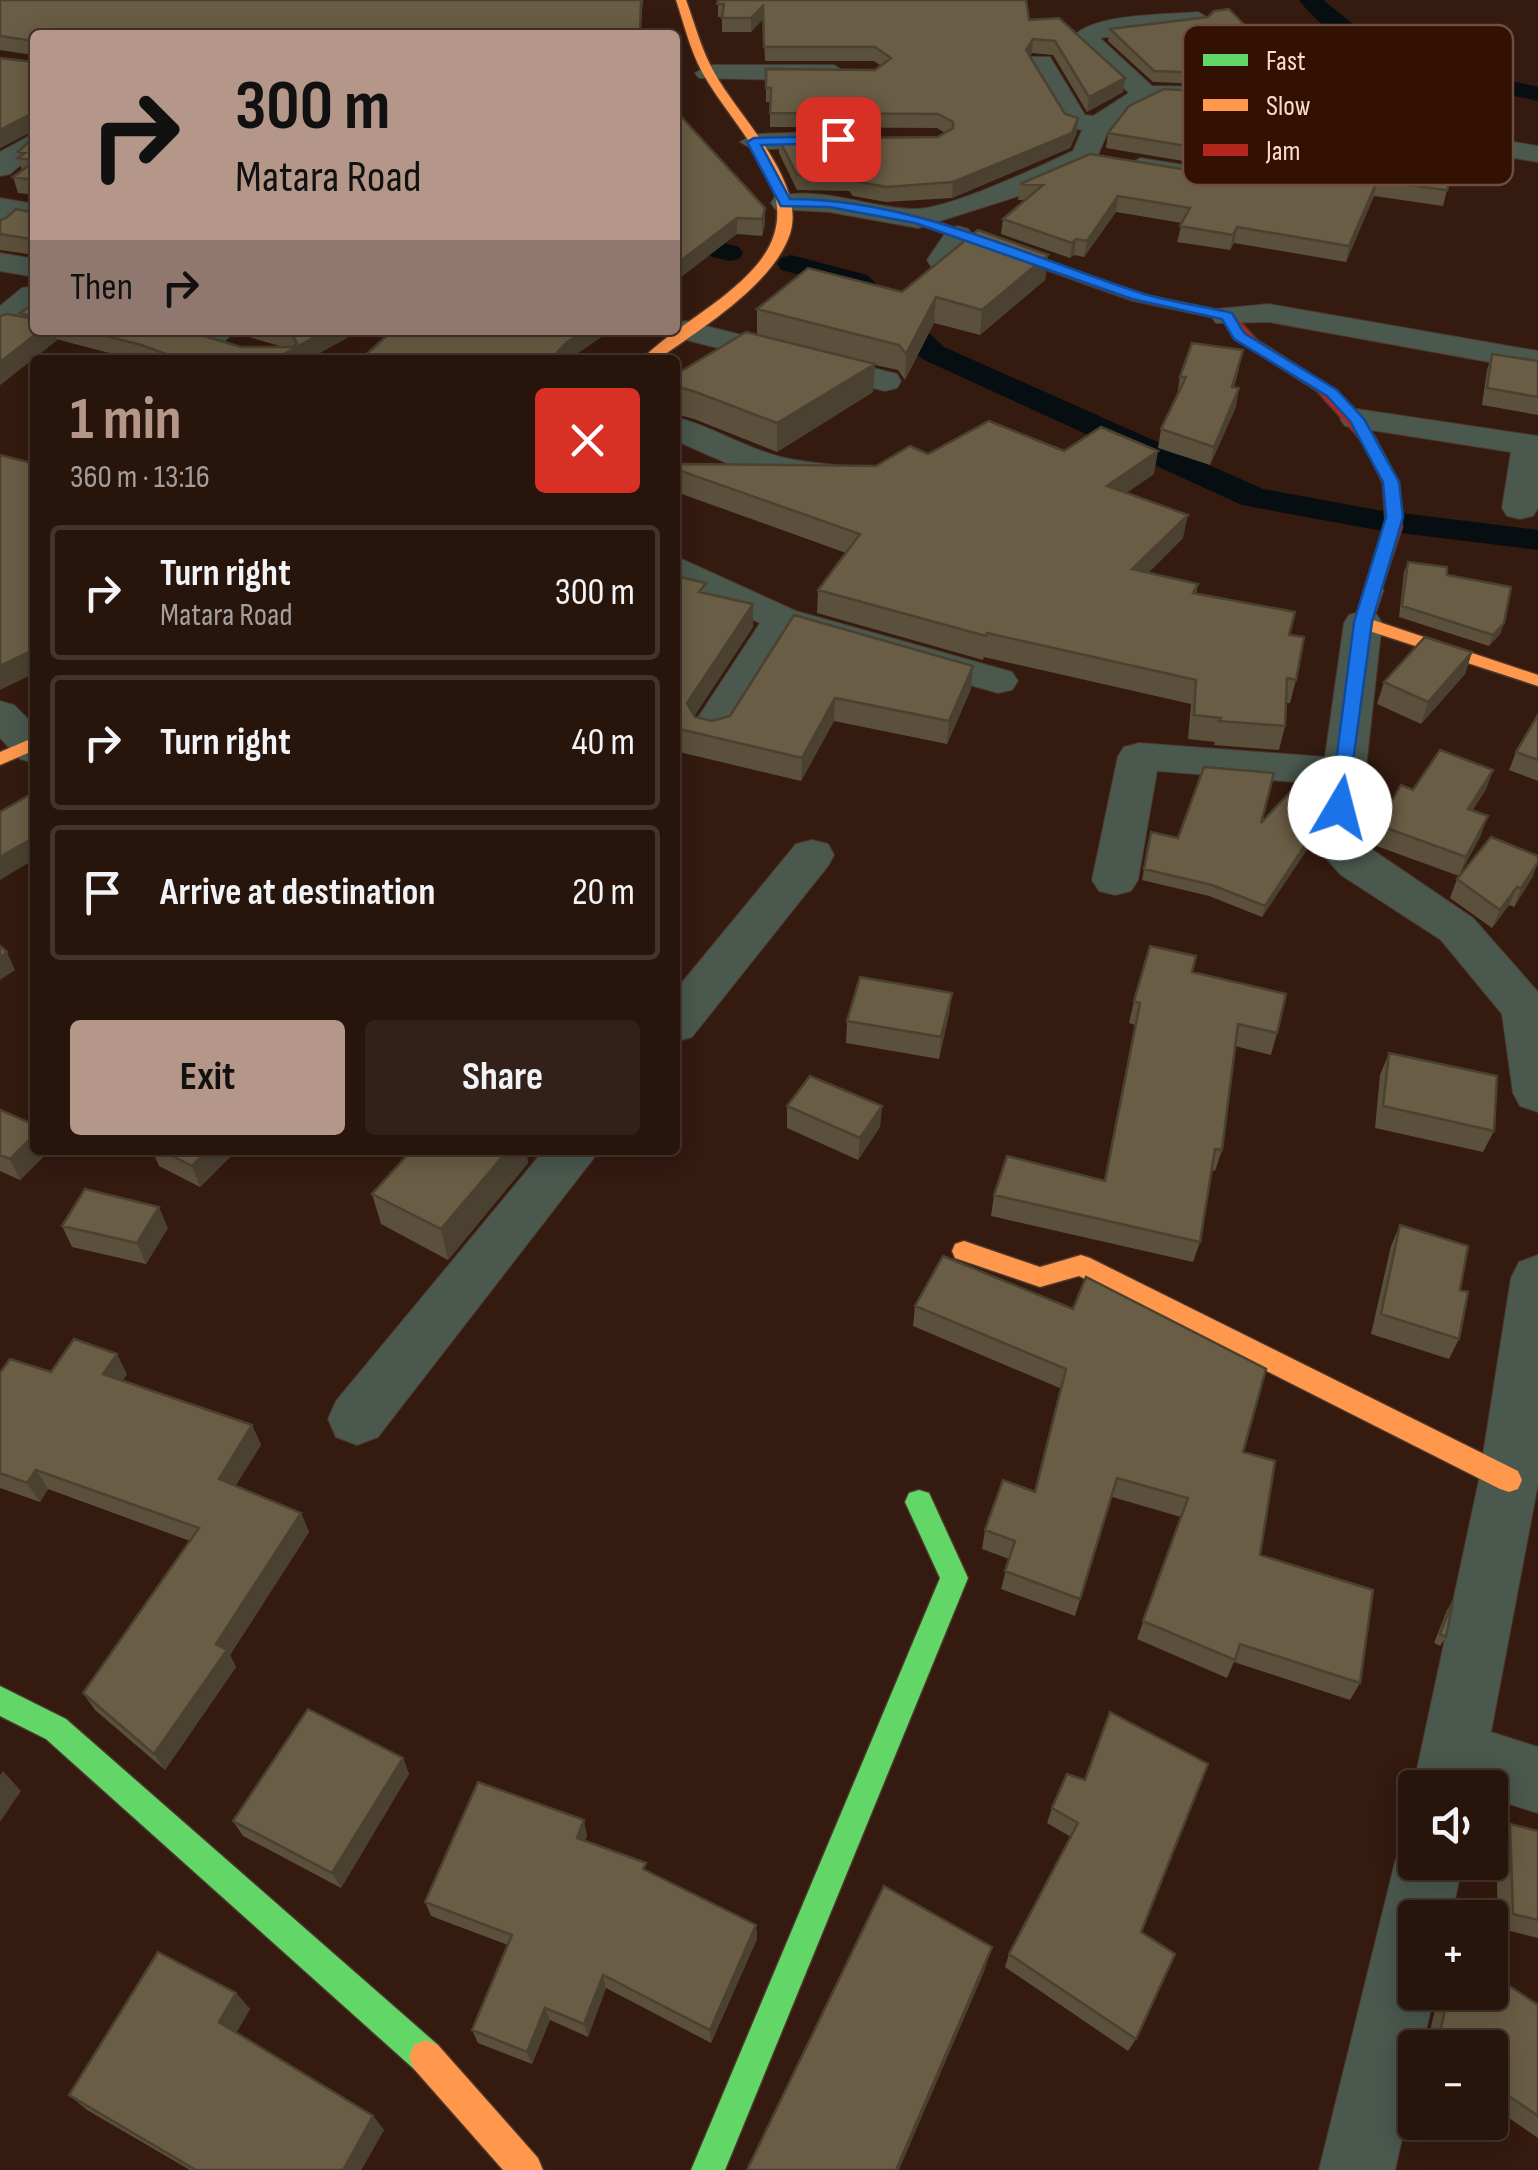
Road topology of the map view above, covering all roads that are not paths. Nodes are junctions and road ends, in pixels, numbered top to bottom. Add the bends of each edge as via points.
1 (682, 0) edge
2 (1198, 19) edge
3 (1041, 62) dead end
4 (856, 73) edge
5 (704, 82) junction
6 (1145, 94) junction
7 (1183, 95) edge
8 (1098, 125) junction
9 (882, 139) edge
10 (754, 142) junction
11 (30, 144) edge
12 (1513, 150) edge
13 (1538, 154) edge
14 (1084, 156) junction
15 (0, 168) edge
16 (1183, 172) edge
17 (785, 203) junction
18 (918, 220) junction
19 (0, 262) edge
20 (30, 284) edge
21 (30, 293) edge
22 (1227, 316) junction
23 (0, 322) edge
24 (686, 330) junction
25 (680, 335) edge
26 (680, 335) edge
27 (654, 355) edge
28 (1538, 361) edge
29 (885, 381) dead end
30 (1357, 419) junction
31 (680, 429) edge
32 (1534, 445) edge
33 (872, 469) edge
34 (1520, 508) dead end
35 (680, 569) edge
36 (782, 619) junction
37 (1363, 622) junction
38 (998, 681) dead end
39 (1538, 681) edge
40 (0, 714) edge
41 (712, 728) edge
42 (25, 749) edge
43 (1344, 772) junction
44 (812, 856) dead end
45 (1115, 880) dead end
46 (695, 967) edge
47 (680, 1010) edge
48 (1538, 1093) edge
49 (565, 1155) edge
50 (964, 1251) dead end
51 (1538, 1278) edge
52 (357, 1419) dead end
53 (1509, 1480) junction
54 (919, 1502) dead end
55 (0, 1700) edge
56 (1451, 1770) edge
57 (1508, 1777) edge
58 (1538, 1780) edge
59 (1398, 1996) edge
60 (526, 2170) edge
61 (708, 2170) edge
62 (1357, 2170) edge

1 - 5 main road
2 - 6 street via 1084,36
3 - 8 street via 1075,122
4 - 5 street
5 - 10 main road
6 - 7 street
6 - 8 street
8 - 14 street
9 - 10 street
10 - 17 main road
11 - 15 street
12 - 13 street
14 - 16 street
14 - 18 street via 1018,187
17 - 18 street via 829,203
17 - 24 main road via 785,232 764,265
18 - 22 main road via 950,248
19 - 20 street
21 - 23 street
22 - 28 street via 1269,313
22 - 30 main road via 1239,336 1332,393
24 - 25 main road
24 - 29 street
26 - 27 main road
30 - 32 street
30 - 37 main road via 1391,482 1394,522
31 - 33 street via 829,477
32 - 34 street
35 - 36 street
36 - 38 street
36 - 41 street
37 - 39 main road
37 - 43 street
40 - 42 street
43 - 45 street via 1140,756
43 - 48 street via 1334,844 1457,929 1525,1009
44 - 46 street
46 - 47 street
49 - 52 street
50 - 53 main road via 1040,1277 1081,1265
51 - 53 street
53 - 56 street
54 - 61 main road via 954,1578
55 - 60 main road via 56,1729 416,2046
57 - 58 street
59 - 62 street

